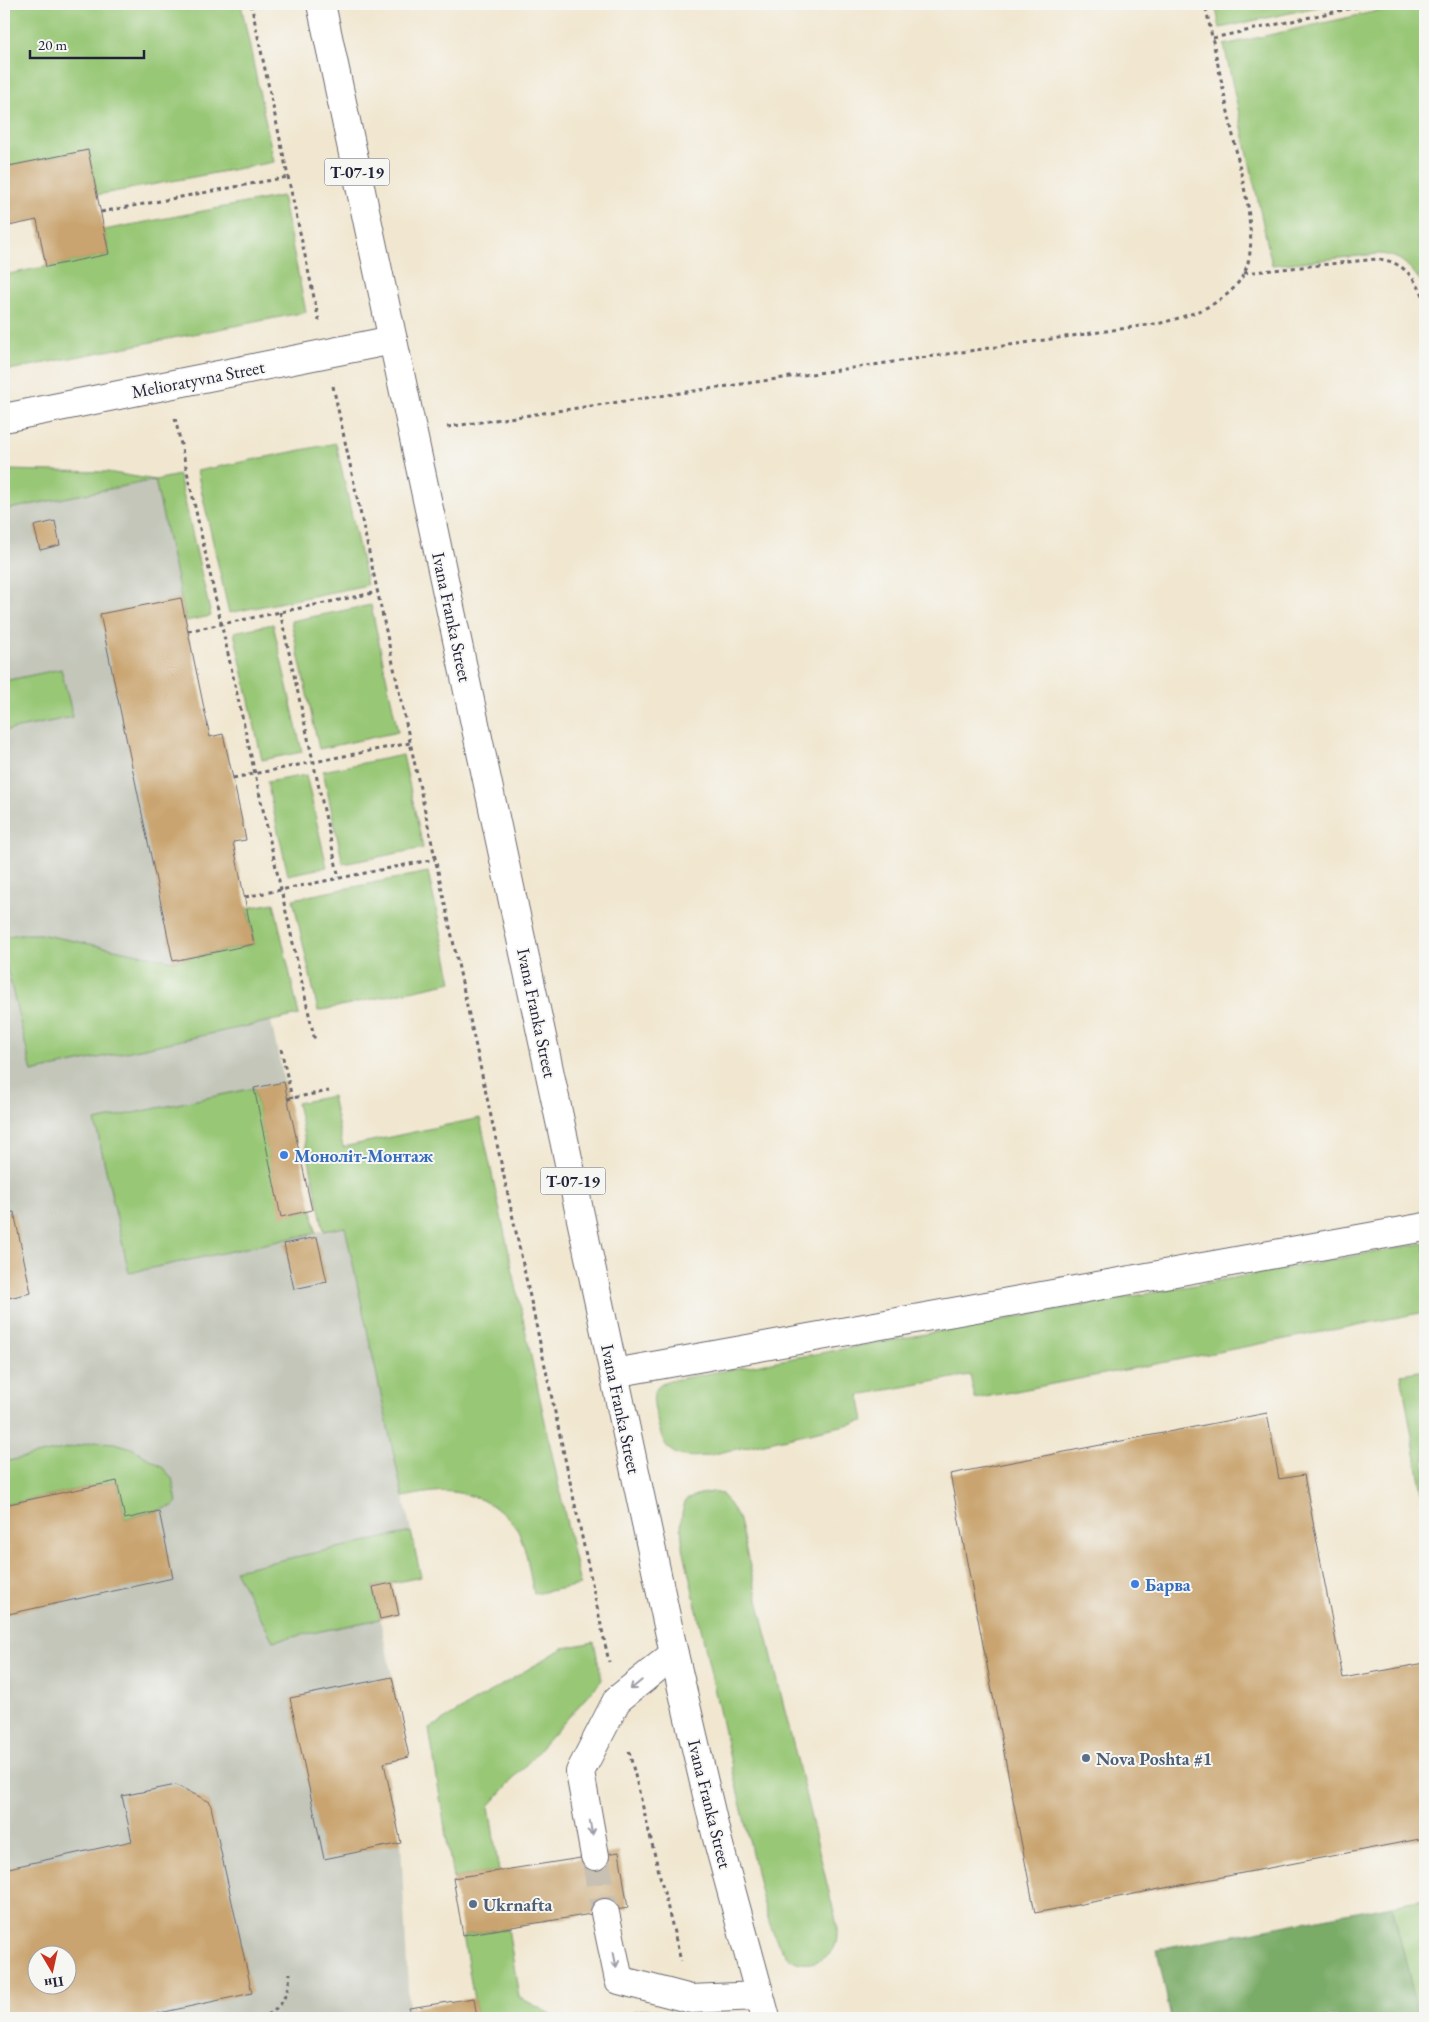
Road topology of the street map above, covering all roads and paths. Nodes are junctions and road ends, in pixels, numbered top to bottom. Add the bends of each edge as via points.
1 (250, 4) edge
2 (321, 4) edge
3 (1205, 4) edge
4 (1370, 4) edge
5 (1212, 38) junction
6 (288, 177) junction
7 (101, 212) dead end
8 (1244, 273) junction
9 (1425, 299) edge
10 (393, 340) junction
11 (326, 353) junction
12 (168, 385) junction
13 (4, 418) edge
14 (412, 432) junction
15 (378, 592) junction
16 (280, 612) junction
17 (222, 624) junction
18 (188, 631) dead end
19 (410, 743) junction
20 (313, 763) junction
21 (255, 774) junction
22 (233, 778) dead end
23 (435, 858) junction
24 (339, 878) junction
25 (281, 890) junction
26 (245, 897) dead end
27 (315, 1042) dead end
28 (281, 1049) dead end
29 (329, 1091) dead end
30 (1425, 1227) edge
31 (614, 1373) junction
32 (674, 1654) junction
33 (618, 1700) junction
34 (595, 1856) tunnel mouth
35 (605, 1913) tunnel mouth
36 (290, 1973) dead end
37 (690, 1999) junction
38 (763, 2007) edge
39 (260, 2018) edge

1 - 6 path
2 - 10 main road, Ivana Franka Street / Т-07-19
3 - 5 path
4 - 5 path
5 - 8 path via 1248,206 1250,253
6 - 7 path
6 - 11 path
8 - 9 path via 1391,260 1407,271
8 - 14 path via 1222,299 1207,308 1161,323
10 - 11 main road, Melioratyvna Street
10 - 14 main road, Ivana Franka Street / Т-07-19
11 - 12 main road, Melioratyvna Street
11 - 15 path
12 - 13 main road, Melioratyvna Street
12 - 17 path
14 - 31 main road, Ivana Franka Street / Т-07-19
15 - 16 path
15 - 19 path
16 - 17 path
16 - 20 path
17 - 18 path
17 - 21 path
19 - 20 path
19 - 23 path
20 - 21 path
20 - 24 path
21 - 22 path
21 - 25 path
23 - 24 path
23 - 33 path
24 - 25 path
25 - 26 path
25 - 27 path
28 - 29 path via 290,1099
30 - 31 main road
31 - 32 main road, Ivana Franka Street / Т-07-19
32 -> 33 main road
32 - 38 main road, Ivana Franka Street / Т-07-19 via 717,1838
33 -> 34 main road via 580,1772
33 - 37 path
35 -> 37 main road via 618,1980
36 - 39 path via 290,1988 282,2003
37 - 38 main road

